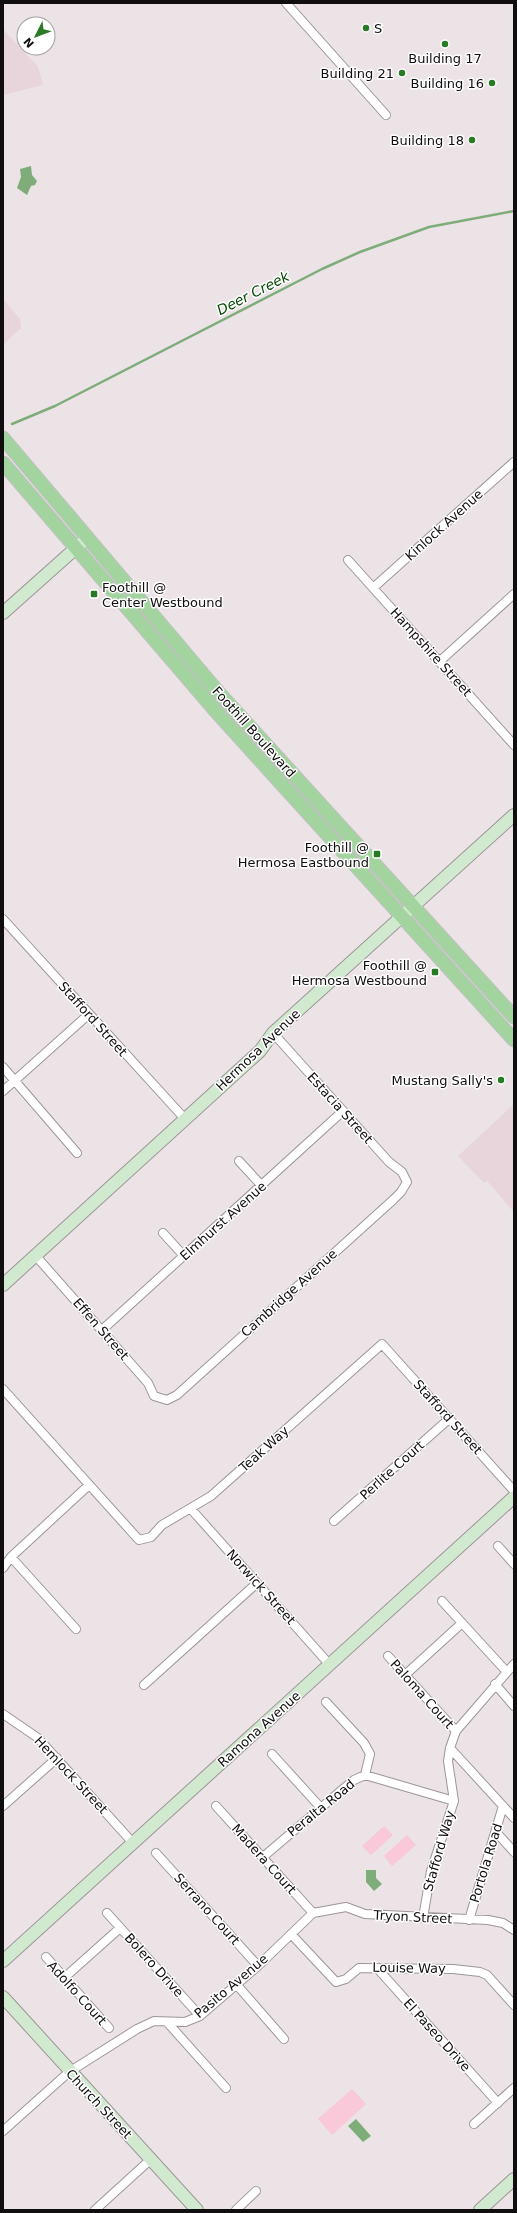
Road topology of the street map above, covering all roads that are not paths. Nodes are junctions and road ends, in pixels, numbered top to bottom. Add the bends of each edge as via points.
1 (286, 3) edge
2 (386, 115) dead end
3 (3, 438) edge
4 (514, 462) edge
5 (3, 463) edge
6 (86, 539) junction
7 (75, 549) junction
8 (348, 560) dead end
9 (373, 588) junction
10 (514, 594) edge
11 (3, 613) edge
12 (440, 662) junction
13 (514, 745) edge
14 (514, 815) edge
15 (414, 907) junction
16 (402, 918) junction
17 (3, 919) edge
18 (89, 1014) junction
19 (514, 1017) edge
20 (273, 1033) junction
21 (514, 1040) edge
22 (3, 1067) edge
23 (15, 1081) junction
24 (3, 1091) edge
25 (343, 1111) junction
26 (185, 1118) junction
27 (77, 1153) dead end
28 (239, 1161) dead end
29 (407, 1182) joint
30 (262, 1186) junction
31 (163, 1233) dead end
32 (35, 1255) junction
33 (184, 1256) junction
34 (3, 1285) edge
35 (102, 1330) junction
36 (382, 1344) joint
37 (3, 1389) edge
38 (167, 1400) joint
39 (450, 1418) junction
40 (89, 1485) junction
41 (514, 1491) edge
42 (514, 1497) edge
43 (191, 1509) junction
44 (334, 1521) dead end
45 (498, 1546) dead end
46 (11, 1557) junction
47 (514, 1564) edge
48 (3, 1568) edge
49 (257, 1583) junction
50 (442, 1601) dead end
51 (462, 1623) junction
52 (76, 1629) dead end
53 (388, 1656) dead end
54 (514, 1664) edge
55 (330, 1665) junction
56 (506, 1671) junction
57 (406, 1675) junction
58 (495, 1684) junction
59 (144, 1685) dead end
60 (326, 1702) dead end
61 (514, 1706) edge
62 (3, 1714) edge
63 (456, 1731) junction
64 (450, 1748) junction
65 (272, 1754) dead end
66 (57, 1758) junction
67 (365, 1775) junction
68 (454, 1801) junction
69 (3, 1806) edge
70 (216, 1806) dead end
71 (503, 1806) junction
72 (321, 1808) junction
73 (514, 1818) edge
74 (496, 1832) junction
75 (133, 1843) junction
76 (514, 1852) edge
77 (156, 1853) dead end
78 (263, 1858) junction
79 (107, 1913) dead end
80 (313, 1913) junction
81 (423, 1918) junction
82 (469, 1920) junction
83 (120, 1928) junction
84 (514, 1930) edge
85 (291, 1934) junction
86 (46, 1957) dead end
87 (3, 1961) edge
88 (258, 1966) junction
89 (377, 1968) junction
90 (64, 1978) junction
91 (236, 1984) junction
92 (3, 1997) edge
93 (514, 2005) edge
94 (200, 2016) junction
95 (167, 2022) junction
96 (109, 2028) dead end
97 (284, 2039) dead end
98 (69, 2072) junction
99 (226, 2088) dead end
100 (514, 2088) edge
101 (498, 2103) junction
102 (474, 2124) dead end
103 (3, 2131) edge
104 (150, 2160) junction
105 (514, 2179) edge
106 (256, 2191) dead end
107 (94, 2210) edge
108 (197, 2210) edge
109 (236, 2210) edge
110 (480, 2210) edge

1 - 2 street
3 - 6 main road, Foothill Boulevard
4 - 9 street, Kinlock Avenue
5 - 7 main road, Foothill Boulevard
6 - 7 street
6 - 15 main road, Foothill Boulevard via 285,767
7 - 11 street
7 - 16 main road, Foothill Boulevard via 212,708
8 - 9 street, Hampshire Street
9 - 12 street, Hampshire Street
10 - 12 street
12 - 13 street, Hampshire Street
14 - 15 street, Hermosa Avenue
15 - 16 street, Hermosa Avenue
15 - 19 main road, Foothill Boulevard
16 - 20 street, Hermosa Avenue
16 - 21 main road, Foothill Boulevard
17 - 18 street, Stafford Street
18 - 23 street
18 - 26 street, Stafford Street
20 - 25 street, Estacia Street
20 - 26 street, Hermosa Avenue via 260,1051
22 - 23 street
23 - 24 street
23 - 27 street
25 - 29 street, Estacia Street via 389,1162 402,1172
25 - 30 street, Elmhurst Avenue
26 - 32 street, Hermosa Avenue
28 - 30 street
29 - 38 street, Cambridge Avenue via 401,1192 177,1394
30 - 33 street, Elmhurst Avenue
31 - 33 street
32 - 34 street, Hermosa Avenue
32 - 35 street, Effen Street
33 - 35 street, Elmhurst Avenue
35 - 38 street, Effen Street via 148,1383 154,1396
36 - 39 street, Stafford Street
36 - 43 street, Teak Way via 211,1496
37 - 40 street
39 - 41 street, Stafford Street
39 - 44 street, Perlite Court
40 - 43 street, Teak Way via 139,1540 151,1538 162,1525
40 - 46 street
42 - 55 street, Ramona Avenue
43 - 49 street, Norwick Street
45 - 47 street
46 - 48 street
46 - 52 street
49 - 55 street, Norwick Street
49 - 59 street
50 - 51 street
51 - 56 street
51 - 57 street
53 - 57 street, Paloma Court
54 - 56 street, Stafford Way
55 - 75 street, Ramona Avenue
56 - 58 street, Stafford Way
57 - 63 street, Paloma Court
58 - 61 street
58 - 63 street, Stafford Way
60 - 67 street via 367,1748 370,1754
62 - 66 street, Hemlock Street via 38,1738
63 - 64 street, Stafford Way
64 - 68 street, Stafford Way via 448,1761
64 - 71 street
65 - 72 street
66 - 69 street
66 - 75 street, Hemlock Street
67 - 68 street, Peralta Road
67 - 72 street, Peralta Road via 354,1780
68 - 81 street, Stafford Way via 431,1871
70 - 78 street, Madera Court
71 - 73 street
71 - 74 street, Portola Road
72 - 78 street, Peralta Road
74 - 76 street
74 - 82 street, Portola Road
75 - 87 street, Ramona Avenue
77 - 88 street, Serrano Court
78 - 80 street, Madera Court
79 - 83 street, Bolero Drive
80 - 81 street, Tryon Street via 346,1907 365,1914
80 - 85 street, Pasito Avenue
81 - 82 street, Tryon Street
82 - 84 street, Tryon Street via 488,1920
83 - 90 street
83 - 94 street, Bolero Drive
85 - 88 street, Pasito Avenue
85 - 89 street, Louise Way via 336,1982 346,1979 359,1968
86 - 90 street, Adolfo Court
88 - 91 street, Pasito Avenue
89 - 93 street, Louise Way via 480,1972 487,1976
89 - 101 street, El Paseo Drive
90 - 96 street, Adolfo Court
91 - 94 street, Pasito Avenue
91 - 97 street
92 - 98 street, Church Street
94 - 95 street, Pasito Avenue via 185,2022
95 - 98 street, Pasito Avenue via 154,2022 137,2029
95 - 99 street
98 - 103 street, Pasito Avenue
98 - 104 street, Church Street
100 - 101 street
101 - 102 street
104 - 107 street
104 - 108 street, Church Street
105 - 110 street
106 - 109 street

